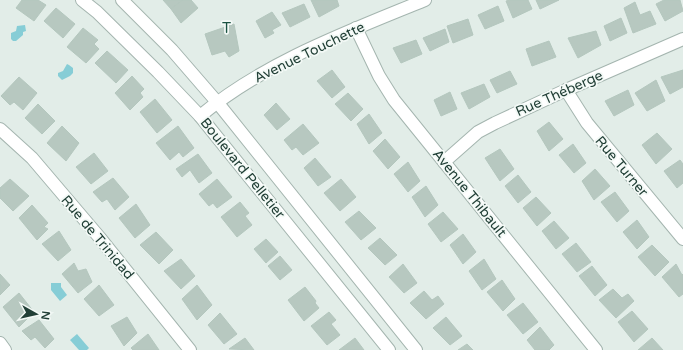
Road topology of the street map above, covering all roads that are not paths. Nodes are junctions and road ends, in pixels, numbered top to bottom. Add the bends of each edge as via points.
1 (82, 0) edge
2 (122, 0) edge
3 (425, 0) edge
4 (356, 28) junction
5 (683, 39) edge
6 (566, 90) junction
7 (217, 102) junction
8 (200, 116) junction
9 (0, 129) edge
10 (444, 162) junction
11 (683, 239) edge
12 (0, 343) edge
13 (5, 350) edge
14 (190, 350) edge
15 (389, 350) edge
16 (416, 350) edge
17 (596, 350) edge

1 - 8 street, Boulevard Pelletier
2 - 7 street, Boulevard Pelletier via 172,50
3 - 4 street, Avenue Touchette
4 - 7 street, Avenue Touchette via 278,64
4 - 10 street, Avenue Thibault via 379,76 394,100
5 - 6 street, Rue Théberge
6 - 10 street, Rue Théberge via 478,132
6 - 11 street, Rue Turner via 587,123
7 - 8 street, Avenue Touchette
7 - 16 street, Boulevard Pelletier
8 - 15 street, Boulevard Pelletier
9 - 14 street, Rue de Trinidad via 32,158
10 - 17 street, Avenue Thibault
12 - 13 street

